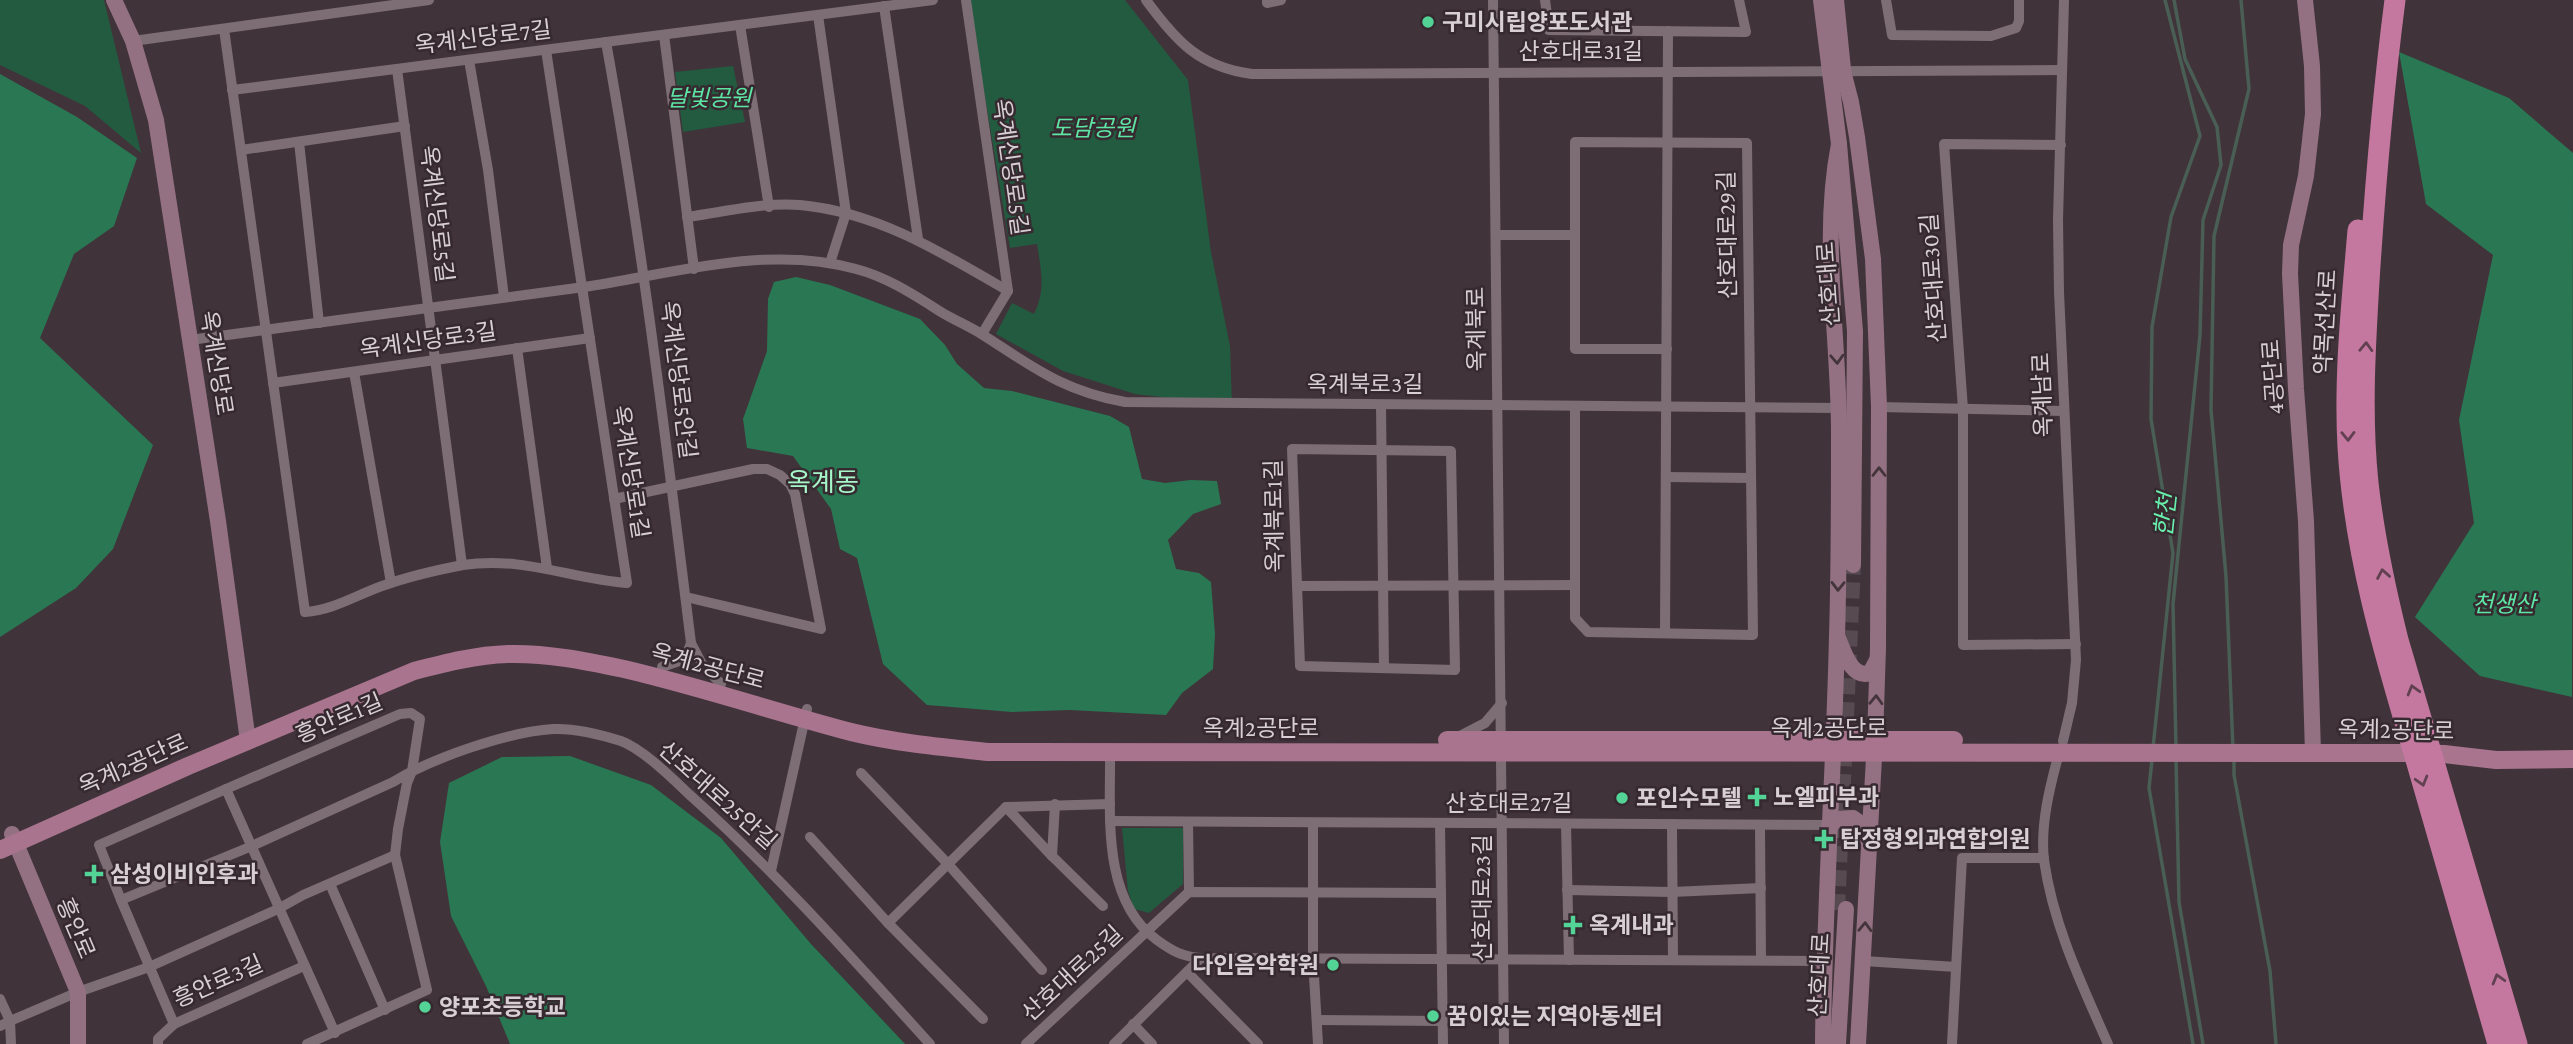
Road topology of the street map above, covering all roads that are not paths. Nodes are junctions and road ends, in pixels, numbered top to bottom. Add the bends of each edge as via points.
1 (114, 0) edge
2 (429, 0) edge
3 (933, 0) edge
4 (966, 0) edge
5 (1146, 0) edge
6 (1267, 0) edge
7 (1281, 0) edge
8 (1493, 0) edge
9 (1545, 0) edge
10 (1740, 0) edge
11 (1821, 0) edge
12 (1836, 0) edge
13 (1886, 0) edge
14 (2018, 0) edge
15 (2064, 0) edge
16 (2305, 0) edge
17 (2383, 0) edge
18 (2395, 0) edge
19 (884, 6) junction
20 (818, 15) junction
21 (740, 25) junction
22 (224, 29) junction
23 (1668, 31) junction
24 (664, 35) junction
25 (132, 41) junction
26 (606, 42) junction
27 (546, 50) junction
28 (469, 60) junction
29 (397, 69) junction
30 (2062, 70) junction
31 (1837, 71) junction
32 (1494, 72) junction
33 (1668, 72) junction
34 (232, 90) junction
35 (405, 126) junction
36 (299, 142) junction
37 (1667, 142) junction
38 (1839, 144) junction
39 (2061, 145) junction
40 (241, 150) junction
41 (769, 207) junction
42 (846, 213) junction
43 (687, 216) junction
44 (1496, 234) junction
45 (1575, 235) junction
46 (918, 239) junction
47 (830, 263) junction
48 (694, 269) junction
49 (645, 278) junction
50 (582, 287) junction
51 (1008, 291) junction
52 (504, 298) junction
53 (428, 308) junction
54 (319, 323) junction
55 (266, 330) junction
56 (982, 334) junction
57 (590, 338) junction
58 (190, 340) junction
59 (517, 348) junction
60 (1667, 349) junction
61 (435, 360) junction
62 (354, 372) junction
63 (273, 383) junction
64 (1232, 405) joint
65 (1381, 405) junction
66 (1498, 406) junction
67 (1574, 407) junction
68 (1666, 407) junction
69 (1879, 407) junction
70 (1750, 408) junction
71 (1840, 408) junction
72 (1963, 409) junction
73 (2063, 411) junction
74 (1381, 450) junction
75 (1666, 477) junction
76 (1751, 478) junction
77 (671, 487) junction
78 (614, 499) junction
79 (462, 565) junction
80 (547, 568) junction
81 (391, 583) junction
82 (1453, 585) junction
83 (1500, 585) junction
84 (1575, 585) junction
85 (1297, 586) junction
86 (1383, 586) junction
87 (686, 597) junction
88 (1665, 633) junction
89 (1837, 636) junction
90 (691, 643) junction
91 (2390, 643) junction
92 (2076, 644) junction
93 (1878, 659) junction
94 (662, 667) junction
95 (1384, 668) junction
96 (721, 684) junction
97 (1502, 703) junction
98 (806, 714) junction
99 (247, 735) junction
100 (1449, 740) junction
101 (1502, 745) junction
102 (1833, 746) junction
103 (1875, 746) junction
104 (2061, 747) junction
105 (2314, 748) junction
106 (1110, 749) junction
107 (2573, 750) edge
108 (2573, 759) edge
109 (412, 771) junction
110 (862, 773) dead end
111 (226, 789) junction
112 (1055, 804) junction
113 (1110, 804) junction
114 (1006, 807) junction
115 (1110, 821) junction
116 (1188, 822) junction
117 (1313, 823) junction
118 (1440, 823) junction
119 (1503, 824) junction
120 (1566, 824) junction
121 (1672, 824) junction
122 (1760, 825) junction
123 (1829, 825) junction
124 (810, 837) dead end
125 (7, 841) edge
126 (1868, 845) junction
127 (252, 846) junction
128 (395, 855) junction
129 (1052, 856) junction
130 (2044, 858) junction
131 (947, 863) junction
132 (771, 871) junction
133 (330, 884) junction
134 (1761, 888) junction
135 (1567, 890) junction
136 (1189, 892) junction
137 (1441, 892) junction
138 (1672, 892) junction
139 (1313, 894) junction
140 (121, 900) junction
141 (1103, 906) dead end
142 (278, 909) junction
143 (888, 923) junction
144 (1146, 932) junction
145 (1201, 958) junction
146 (1313, 959) junction
147 (1442, 959) junction
148 (1503, 959) junction
149 (1569, 960) junction
150 (1673, 960) junction
151 (1761, 960) junction
152 (1824, 961) junction
153 (1864, 961) junction
154 (304, 966) junction
155 (149, 967) junction
156 (1956, 967) junction
157 (1042, 970) dead end
158 (1187, 972) junction
159 (78, 992) junction
160 (0, 999) edge
161 (384, 1010) junction
162 (983, 1019) dead end
163 (1317, 1020) junction
164 (1443, 1021) junction
165 (5, 1024) edge
166 (174, 1024) junction
167 (1133, 1024) junction
168 (335, 1033) junction
169 (11, 1044) edge
170 (78, 1044) edge
171 (158, 1044) edge
172 (307, 1044) edge
173 (930, 1044) edge
174 (1026, 1044) edge
175 (1114, 1044) edge
176 (1152, 1044) edge
177 (1258, 1044) edge
178 (1318, 1044) edge
179 (1443, 1044) edge
180 (1504, 1044) edge
181 (1822, 1044) edge
182 (1830, 1044) edge
183 (1838, 1044) edge
184 (1858, 1044) edge
185 (1952, 1044) edge
186 (2108, 1044) edge
187 (2498, 1044) edge
188 (2517, 1044) edge

1 - 25 street, 옥계신당로
2 - 22 street
3 - 19 street, 옥계신당로7길
4 - 51 street, 옥계신당로5길
5 - 32 street via 1183,45 1204,61 1234,72
6 - 7 street
8 - 32 street, 옥계북로
9 - 23 street, 산호대로31길 via 1549,30
10 - 23 street, 산호대로31길 via 1746,32
11 - 31 street, 산호대로
12 - 31 street, 산호대로
13 - 14 street via 1892,35 1991,36 2016,28
15 - 30 street, 옥계남로
16 - 105 street, 4공단로 via 2314,114 2290,274
17 -> 91 highway, 약목선산로 via 2349,335 2348,448 2361,550
91 -> 18 highway, 약목선산로 via 2365,434 2378,146
19 - 20 street, 옥계신당로7길
19 - 46 street
20 - 21 street, 옥계신당로7길
20 - 42 street
21 - 24 street, 옥계신당로7길
21 - 41 street
22 - 25 street
22 - 34 street
23 - 33 street, 산호대로31길
24 - 26 street, 옥계신당로7길
24 - 43 street
25 - 58 street, 옥계신당로 via 156,120
26 - 27 street, 옥계신당로7길
26 - 49 street
27 - 28 street, 옥계신당로7길
27 - 50 street
28 - 29 street, 옥계신당로7길
28 - 52 street
29 - 34 street, 옥계신당로7길
29 - 35 street, 옥계신당로5길
30 - 31 street, 산호대로31길
30 - 39 street, 옥계남로
31 - 33 street, 산호대로31길
31 - 38 street, 산호대로
31 - 38 street, 산호대로 via 1854,174 1860,295 1863,487 1857,565 1855,331
31 - 69 street via 1855,125 1873,259
32 - 33 street, 산호대로31길
32 - 44 street, 옥계북로
33 - 37 street
34 - 40 street
35 - 36 street, 옥계신당로5길
35 - 53 street, 옥계신당로5길
36 - 40 street, 옥계신당로5길
36 - 54 street
37 - 45 street, 산호대로29길 via 1575,142
37 - 60 street
37 - 70 street, 산호대로29길 via 1747,143
38 -> 71 street via 1830,224
39 - 72 street, 산호대로30길 via 1944,144
39 - 73 street, 옥계남로 via 2058,220
40 - 55 street
41 - 42 street via 800,205
41 - 43 street
42 - 46 street
42 - 47 street
43 - 48 street
44 - 45 street
44 - 66 street, 옥계북로
45 - 60 street, 산호대로29길 via 1575,349
46 - 51 street
47 - 48 street, 옥계신당로5길 via 781,259
47 - 56 street, 옥계신당로5길 via 880,277
48 - 49 street, 옥계신당로5길
49 - 50 street, 옥계신당로5길
49 - 77 street, 옥계신당로5안길
50 - 52 street, 옥계신당로5길
50 - 57 street, 옥계신당로1길
51 - 56 street
52 - 53 street, 옥계신당로5길
53 - 54 street, 옥계신당로5길
53 - 61 street
54 - 55 street, 옥계신당로5길
55 - 58 street, 옥계신당로5길
55 - 63 street, 옥계신당로1길
56 - 64 street, 옥계신당로5길 via 1035,370 1089,394 1125,402
57 - 59 street, 옥계신당로3길
57 - 78 street, 옥계신당로1길
58 - 99 street, 옥계신당로
59 - 61 street, 옥계신당로3길
59 - 80 street
60 - 68 street
61 - 62 street, 옥계신당로3길
61 - 79 street
62 - 63 street, 옥계신당로3길
62 - 81 street
63 - 81 street, 옥계신당로1길 via 305,612 321,611
64 - 65 street, 옥계북로3길
65 - 66 street, 옥계북로3길
65 - 74 street
66 - 67 street
66 - 83 street, 옥계북로
67 - 68 street
67 - 84 street, 산호대로29길
68 - 70 street
68 - 75 street
69 - 72 street
93 -> 69 street
70 - 71 street
70 - 76 street, 산호대로29길
71 -> 89 street
72 - 73 street
72 - 92 street, 산호대로30길 via 1963,645
73 - 92 street, 옥계남로
74 - 82 street, 옥계북로1길 via 1451,451
74 - 85 street, 옥계북로1길 via 1292,449
74 - 86 street
75 - 76 street
75 - 88 street
76 - 88 street, 산호대로29길 via 1753,635
77 - 78 street
77 - 87 street, 옥계신당로5안길
77 - 87 street, 옥계신당로5안길 via 753,469 773,471 790,484 799,507 821,629
78 - 80 street, 옥계신당로1길 via 627,583
79 - 80 street, 옥계신당로1길
79 - 81 street, 옥계신당로1길
82 - 83 street, 옥계북로1길
82 - 86 street, 옥계북로1길
82 - 95 street, 옥계북로1길 via 1455,670
83 - 84 street
83 - 97 street, 옥계북로
84 - 88 street, 산호대로29길 via 1575,618 1588,632
85 - 86 street, 옥계북로1길
85 - 95 street, 옥계북로1길 via 1300,666
86 - 95 street
87 - 90 street, 옥계신당로5안길
89 - 93 street via 1858,673 1870,673
89 - 102 street
90 - 94 street via 685,659
90 - 96 street, 옥계신당로5안길 via 702,664
91 -> 187 highway
188 -> 91 highway
92 - 104 street, 옥계남로 via 2072,703
103 -> 93 street
94 - 96 main road, 옥계2공단로
94 - 99 main road, 옥계2공단로 via 538,645 467,649 426,656 378,673
96 - 98 main road, 옥계2공단로
97 - 100 street via 1485,723
97 - 101 street, 옥계북로
98 - 99 main road, 옥계2공단로 via 609,666 509,654 414,671
98 - 106 main road, 옥계2공단로 via 854,732 918,745 988,752
98 - 132 street
99 - 125 main road, 옥계2공단로
100 - 101 main road, 옥계2공단로
100 - 106 main road, 옥계2공단로
101 - 102 main road, 옥계2공단로
101 - 106 main road, 옥계2공단로
101 - 119 street, 산호대로23길
102 - 103 main road, 옥계2공단로
102 - 123 street
103 - 104 main road, 옥계2공단로
103 - 126 street
104 - 105 main road, 옥계2공단로
104 - 130 street, 옥계남로 via 2051,784
105 - 107 main road, 옥계2공단로 via 2396,741 2506,751
105 - 108 main road, 옥계2공단로 via 2496,760
106 - 113 street, 산호대로25길
109 - 111 street, 흥안로1길 via 420,719 411,713
109 - 127 street
109 - 128 street, 흥안로1길
109 - 132 street, 산호대로25안길 via 524,734 553,729 599,735 624,743 661,769
110 - 131 street
111 - 127 street
111 - 140 street, 흥안로1길 via 99,845
112 - 113 street
112 - 114 street
112 - 129 street
113 - 115 street, 산호대로25길
114 - 129 street
114 - 131 street
115 - 116 street, 산호대로27길
115 - 144 street, 산호대로25길 via 1123,893
116 - 117 street, 산호대로27길
116 - 136 street
117 - 118 street, 산호대로27길
117 - 139 street
118 - 119 street, 산호대로27길
118 - 137 street
119 - 120 street, 산호대로27길
119 - 148 street, 산호대로23길
120 - 121 street, 산호대로27길
120 - 135 street
121 - 122 street, 산호대로27길
121 - 138 street
122 - 123 street, 산호대로27길
122 - 134 street
123 - 126 street via 1853,818
123 - 152 street
124 - 143 street
125 - 159 street, 흥안로
153 -> 126 street
127 - 140 street
127 - 142 street
128 - 133 street
128 - 161 street, 흥안로1길 via 427,990
129 - 141 street
130 - 156 street via 1962,858
130 - 186 street, 옥계남로 via 2071,961
131 - 143 street
131 - 157 street
132 - 173 street, 산호대로25안길
133 - 142 street
133 - 161 street
134 - 138 street
134 - 151 street
135 - 138 street
135 - 149 street
136 - 139 street
136 - 144 street, 산호대로25길
137 - 139 street
137 - 147 street
138 - 150 street
139 - 146 street
140 - 155 street, 흥안로1길
142 - 154 street
142 - 155 street
143 - 162 street
144 - 145 street, 산호대로25길 via 1177,954
144 - 174 street, 산호대로25길
145 - 146 street, 산호대로25길
145 - 158 street
146 - 147 street, 산호대로25길
146 - 163 street
147 - 148 street, 산호대로25길
147 - 164 street
148 - 149 street, 산호대로25길
148 - 180 street, 산호대로23길
149 - 150 street, 산호대로25길
150 - 151 street, 산호대로25길
151 - 152 street, 산호대로25길
152 - 181 street
153 - 156 street
153 - 184 street
154 - 166 street, 흥안로3길
154 - 168 street
155 - 159 street
155 - 166 street, 흥안로1길
156 - 185 street
158 - 167 street
158 - 177 street
159 - 165 street
159 - 170 street, 흥안로
160 - 165 street
161 - 168 street
163 - 164 street
163 - 178 street
164 - 179 street
165 - 169 street
166 - 171 street, 흥안로3길
167 - 175 street
167 - 176 street
168 - 172 street
182 - 183 street, 산호대로 via 1842,909

